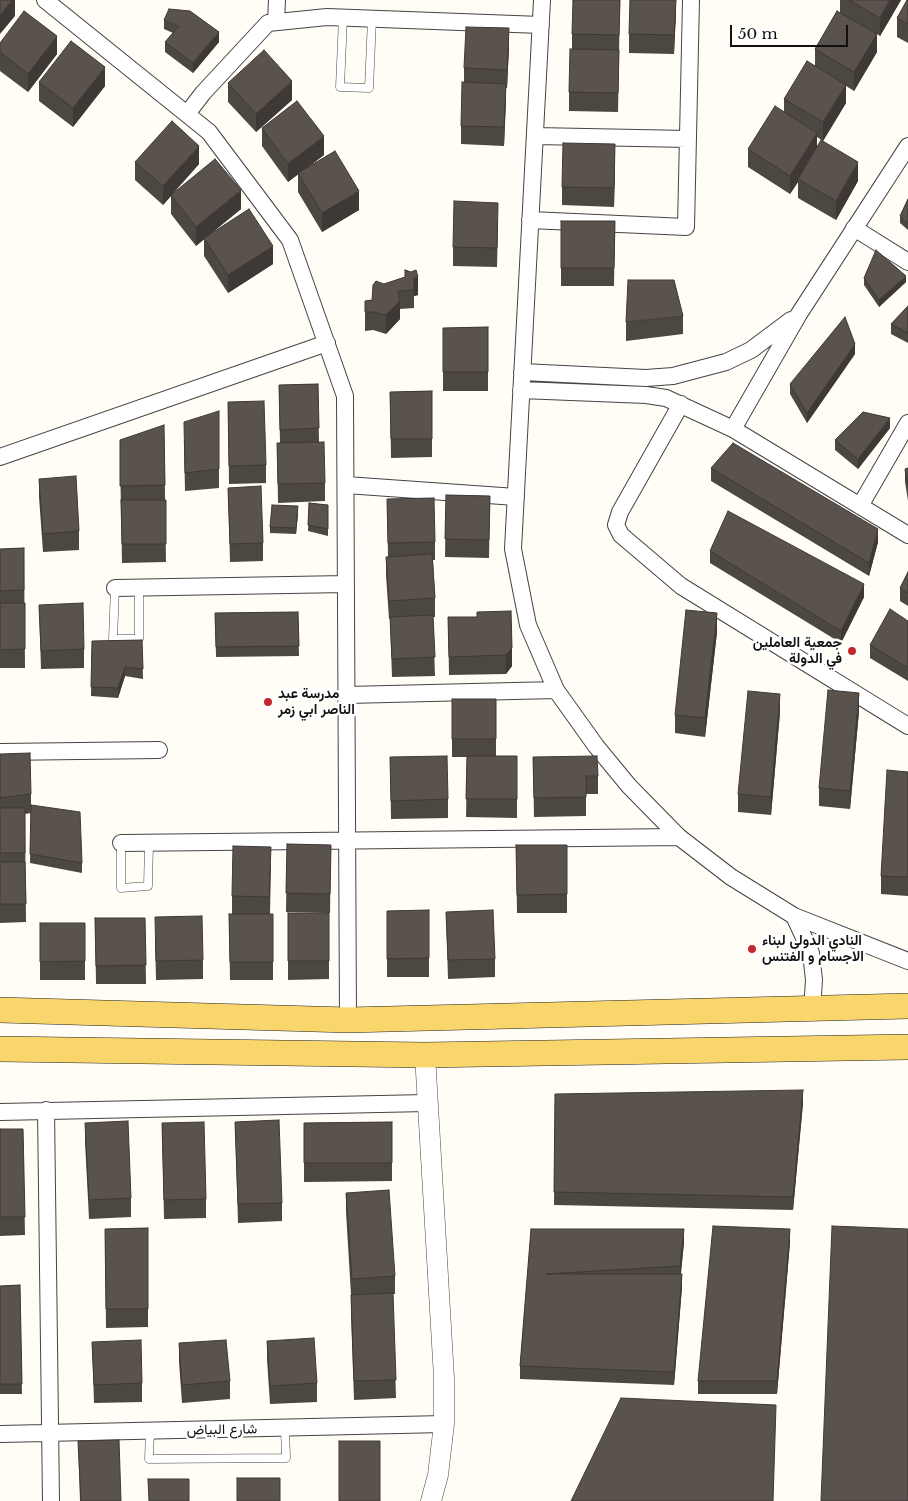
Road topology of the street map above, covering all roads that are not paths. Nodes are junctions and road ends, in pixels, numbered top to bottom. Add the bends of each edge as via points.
1 (44, 0) edge
2 (277, 0) edge
3 (542, 0) edge
4 (691, 0) edge
5 (343, 18) junction
6 (372, 19) junction
7 (276, 22) junction
8 (541, 26) junction
9 (188, 114) junction
10 (535, 136) junction
11 (688, 139) junction
12 (908, 146) edge
13 (530, 220) junction
14 (854, 228) junction
15 (908, 262) edge
16 (799, 314) junction
17 (327, 343) junction
18 (522, 372) junction
19 (521, 390) junction
20 (681, 404) junction
21 (908, 423) edge
22 (733, 429) junction
23 (0, 457) edge
24 (346, 485) junction
25 (516, 497) junction
26 (860, 506) junction
27 (908, 535) edge
28 (346, 584) junction
29 (115, 588) joint
30 (139, 588) junction
31 (556, 690) junction
32 (347, 695) junction
33 (908, 726) edge
34 (159, 750) dead end
35 (0, 752) edge
36 (678, 837) junction
37 (348, 839) junction
38 (120, 843) joint
39 (149, 843) junction
40 (794, 916) junction
41 (908, 961) edge
42 (908, 1006) edge
43 (0, 1010) edge
44 (812, 1010) junction
45 (348, 1020) junction
46 (908, 1047) edge
47 (0, 1049) edge
48 (425, 1055) junction
49 (427, 1103) junction
50 (46, 1110) junction
51 (0, 1112) edge
52 (444, 1424) junction
53 (284, 1428) junction
54 (150, 1431) junction
55 (0, 1434) edge
56 (51, 1434) junction
57 (52, 1501) edge
58 (431, 1501) edge

1 - 9 street
2 - 7 street
3 - 8 street
4 - 11 street
5 - 6 street
5 - 6 lane via 340,87 369,88
5 - 7 street
6 - 8 street
7 - 9 street via 268,23 203,93
8 - 10 street
9 - 17 street via 209,132 290,240
10 - 11 street
10 - 13 street
11 - 13 street via 686,227
12 - 14 street
13 - 18 street
14 - 15 street
14 - 16 street
16 - 18 street via 751,350 700,371 646,378
16 - 22 street
17 - 23 street
17 - 24 street via 345,396
18 - 19 street
19 - 20 street via 646,395
19 - 25 street
20 - 22 street
20 - 33 street via 620,512 616,525 621,535 681,586
21 - 26 street
22 - 26 street
24 - 25 street
24 - 28 street
25 - 31 street via 513,549 528,625
26 - 27 street
28 - 30 street
28 - 32 street
29 - 30 street
29 - 30 lane via 114,639 139,639
31 - 32 street
31 - 36 street via 629,786
32 - 37 street
34 - 35 street
36 - 37 street
36 - 40 street
37 - 39 street
37 - 45 street
38 - 39 street
38 - 39 lane via 121,888 148,886
40 - 41 street
40 - 44 street via 810,953 814,980
42 - 44 main road
43 - 45 main road
44 - 45 main road
46 - 48 main road
47 - 48 main road
48 - 49 street
49 - 50 street
49 - 52 street via 440,1292
50 - 51 street
50 - 56 street
52 - 53 street, شارع البياض
52 - 58 street via 438,1475
53 - 54 street, شارع البياض
53 - 54 lane via 286,1458 149,1459
54 - 56 street, شارع البياض
55 - 56 street, شارع البياض
56 - 57 street

